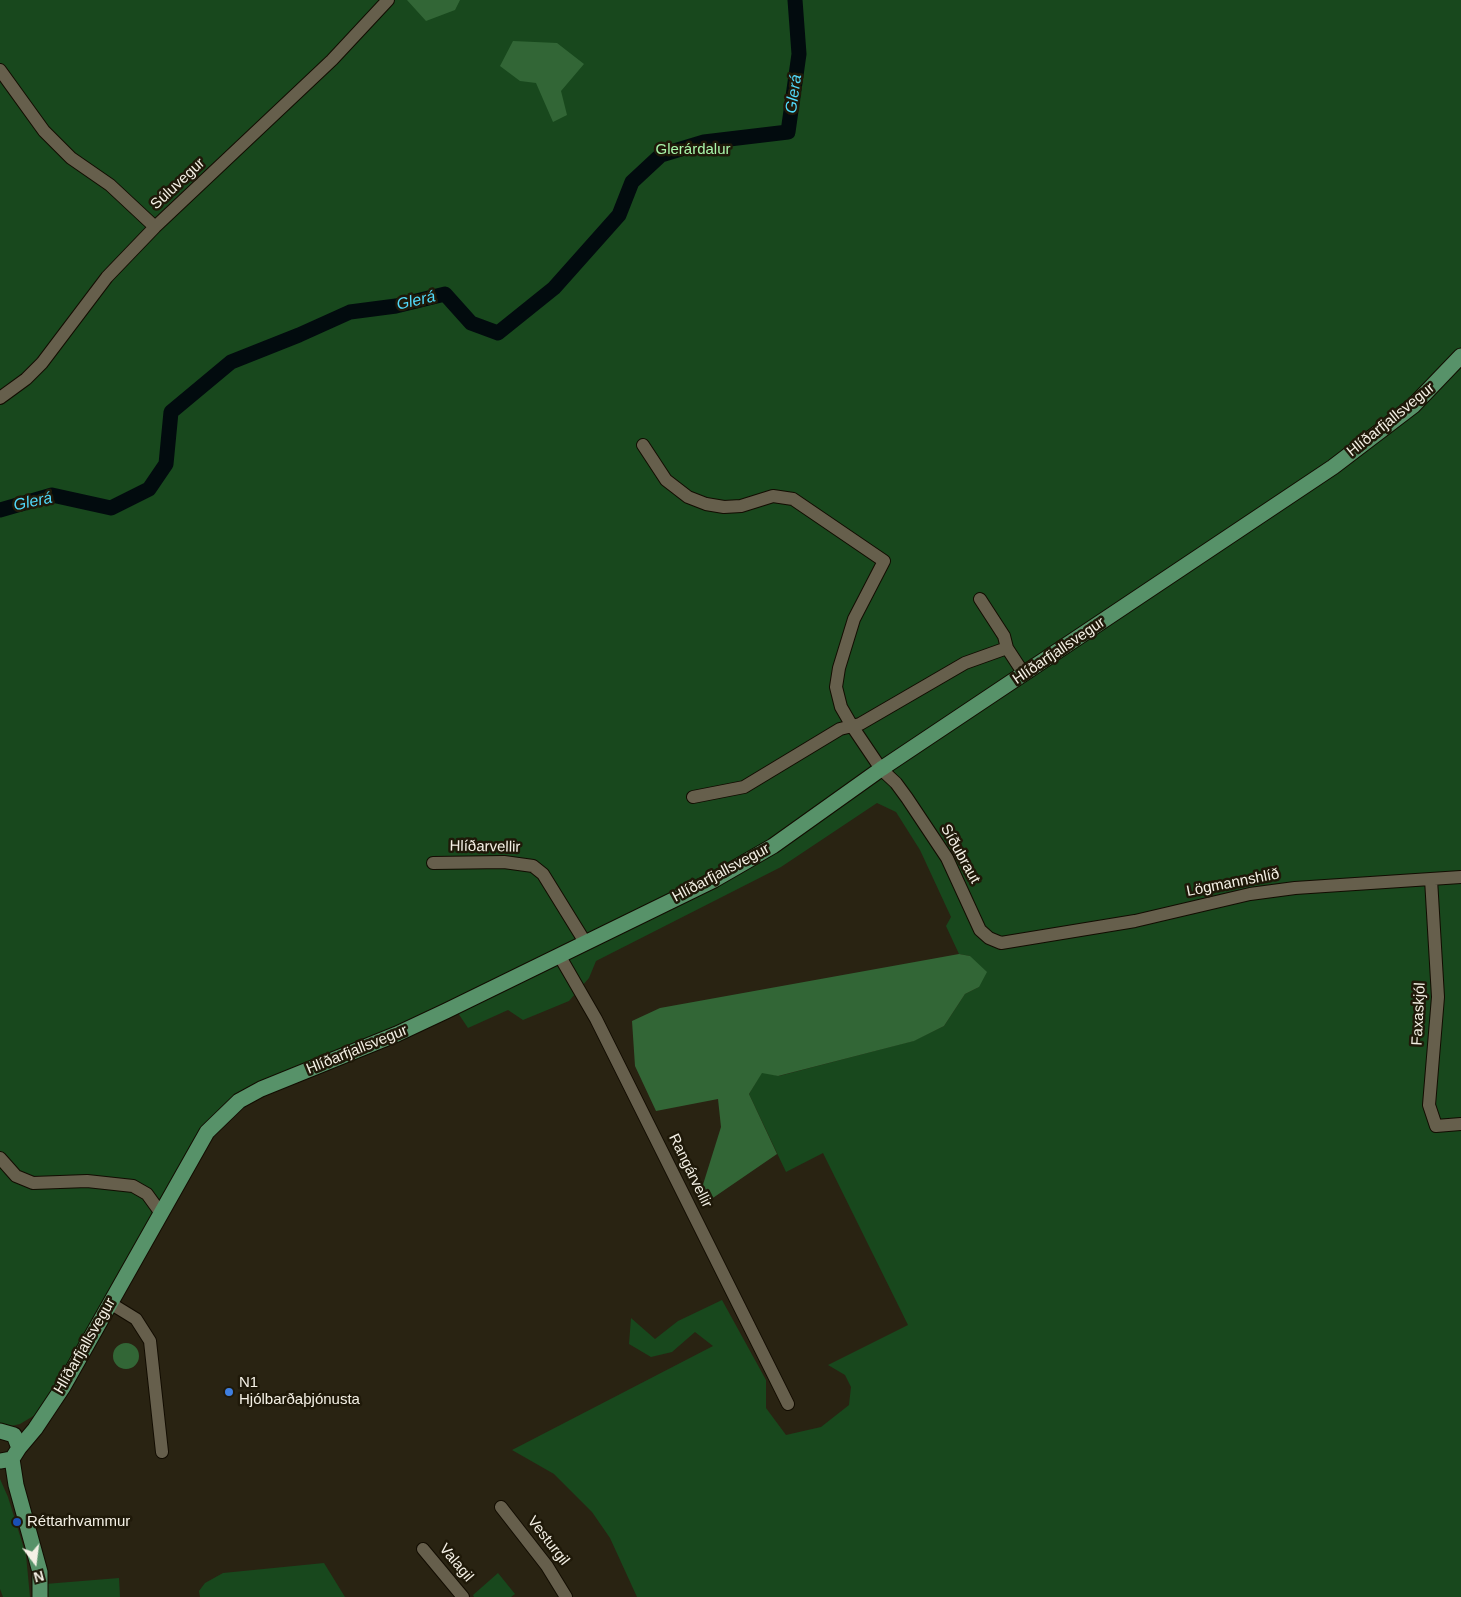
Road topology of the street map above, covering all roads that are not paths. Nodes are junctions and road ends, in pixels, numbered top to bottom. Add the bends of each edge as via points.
1 (388, 0) edge
2 (0, 70) edge
3 (155, 227) junction
4 (1461, 356) edge
5 (0, 398) edge
6 (643, 445) dead end
7 (980, 599) dead end
8 (1007, 648) junction
9 (1024, 674) junction
10 (852, 726) junction
11 (881, 769) junction
12 (694, 798) dead end
13 (433, 863) dead end
14 (1461, 877) edge
15 (1430, 879) junction
16 (585, 942) junction
17 (1013, 942) joint
18 (559, 955) junction
19 (1461, 1124) edge
20 (0, 1158) edge
21 (160, 1212) junction
22 (110, 1303) junction
23 (788, 1404) dead end
24 (44, 1414) junction
25 (3, 1430) edge
26 (162, 1452) dead end
27 (8, 1458) edge
28 (501, 1507) dead end
29 (423, 1549) dead end
30 (40, 1597) edge
31 (464, 1597) edge
32 (566, 1597) edge

1 - 3 street, Súluvegur via 332,60
2 - 3 street via 44,131
3 - 5 street, Súluvegur via 107,277 42,363
4 - 9 main road, Hlíðarfjallsvegur via 1413,406 1341,462
6 - 10 street, Síðubraut via 666,480 688,497 724,507 741,506 773,496 793,498 884,561 854,619 836,687 841,707
7 - 8 street via 1004,636
8 - 9 street
8 - 10 street via 965,663
9 - 11 main road, Hlíðarfjallsvegur
10 - 11 street, Síðubraut
10 - 12 street via 840,729 744,787
11 - 16 main road, Hlíðarfjallsvegur via 745,863
11 - 17 street, Síðubraut via 908,798 947,858 980,930 994,941
13 - 16 street, Hlíðarvellir via 504,862 533,866 543,874
14 - 15 street, Lögmannshlíð
15 - 17 street, Lögmannshlíð via 1250,894 1135,921
15 - 19 street, Faxaskjól via 1438,997 1429,1105 1436,1126
16 - 18 main road, Hlíðarfjallsvegur
18 - 21 main road, Hlíðarfjallsvegur via 396,1034 269,1085 238,1101 207,1132
18 - 23 street, Rangárvellir via 596,1019
20 - 21 street via 16,1176 33,1183 87,1181 133,1186 147,1194
21 - 22 main road, Hlíðarfjallsvegur
22 - 24 main road, Hlíðarfjallsvegur via 63,1387
22 - 26 street via 136,1319 150,1341
24 - 25 main road, Hlíðarfjallsvegur
24 - 27 main road, Hlíðarfjallsvegur
25 - 27 main road via 17,1438
27 - 30 main road via 40,1572
28 - 32 street, Vesturgil via 547,1566
29 - 31 street, Valagil

